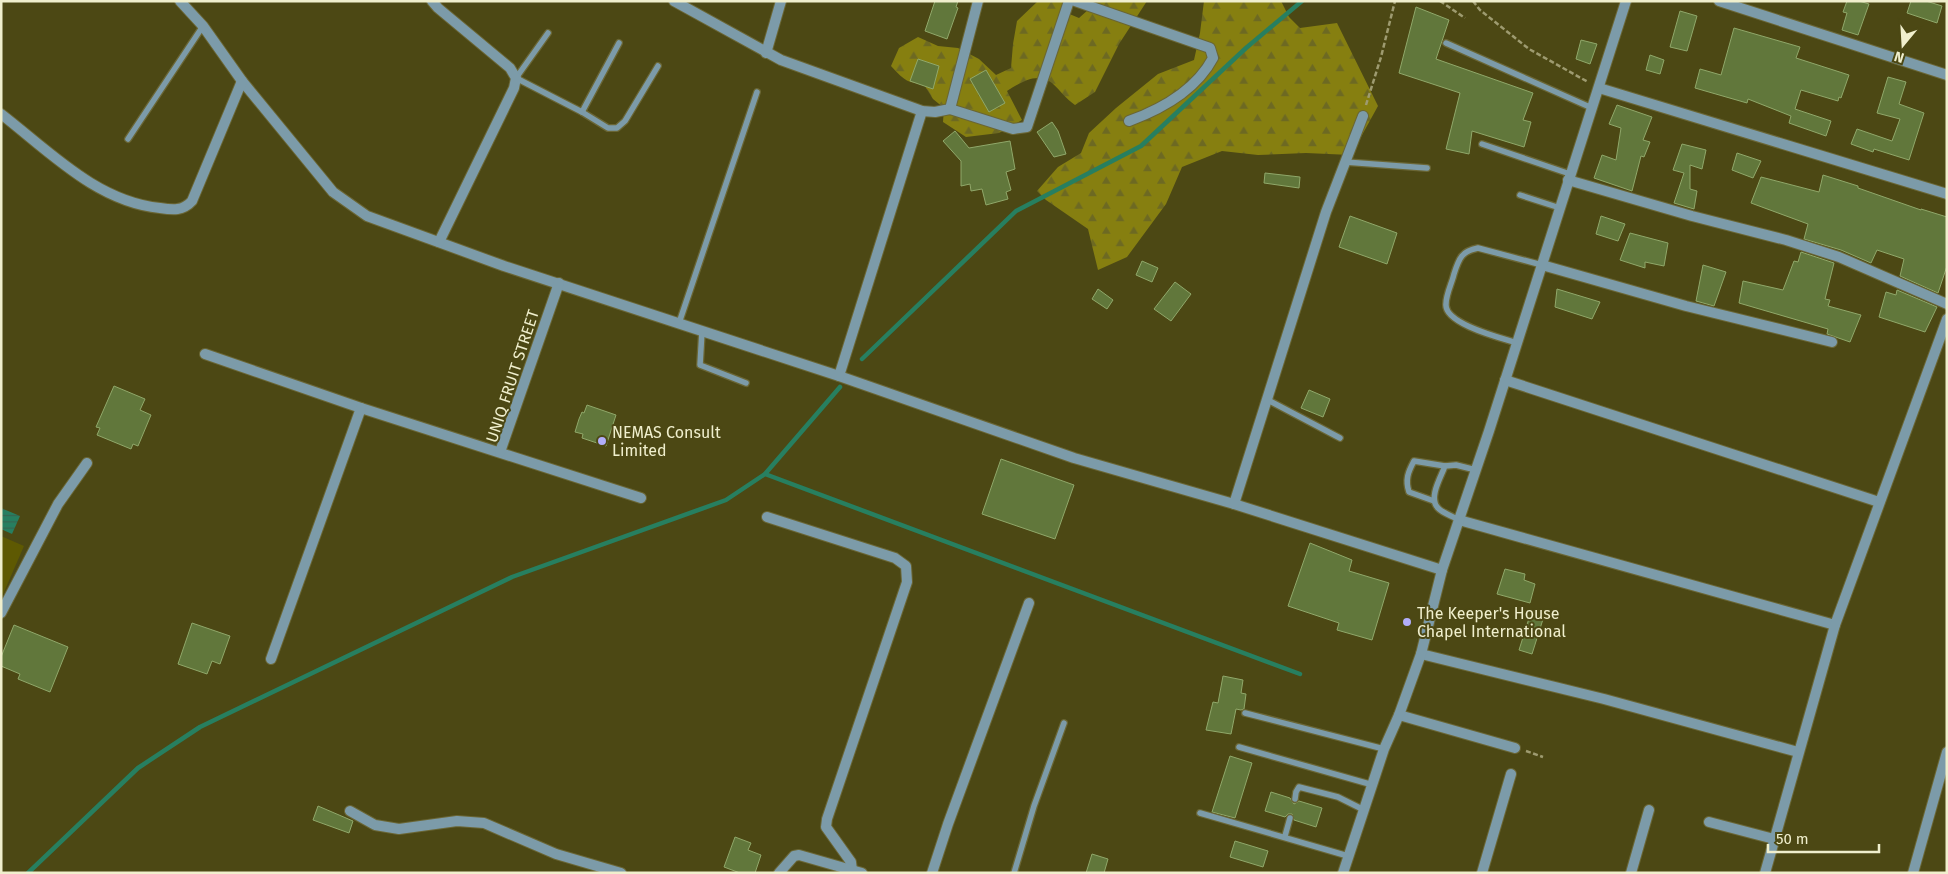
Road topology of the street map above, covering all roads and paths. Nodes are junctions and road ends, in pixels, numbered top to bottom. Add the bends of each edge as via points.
1 (180, 1) edge
2 (432, 1) edge
3 (781, 1) edge
4 (978, 1) edge
5 (1068, 1) edge
6 (1075, 1) edge
7 (1395, 1) edge
8 (1440, 1) edge
9 (1473, 1) edge
10 (1626, 1) edge
11 (1719, 1) edge
12 (677, 2) edge
13 (1465, 18) dead end
14 (203, 26) junction
15 (548, 33) dead end
16 (619, 43) dead end
17 (1446, 43) dead end
18 (766, 53) junction
19 (658, 66) dead end
20 (1947, 75) edge
21 (516, 78) junction
22 (242, 80) junction
23 (1599, 88) junction
24 (756, 92) dead end
25 (1592, 108) junction
26 (950, 109) junction
27 (922, 110) junction
28 (582, 112) junction
29 (1, 114) edge
30 (1362, 116) joint
31 (1129, 121) dead end
32 (128, 139) dead end
33 (1482, 144) dead end
34 (1345, 162) junction
35 (1427, 168) dead end
36 (1569, 177) junction
37 (1947, 194) edge
38 (1520, 195) dead end
39 (1560, 208) junction
40 (439, 242) junction
41 (1542, 265) junction
42 (559, 283) junction
43 (1947, 304) edge
44 (1947, 319) edge
45 (679, 323) junction
46 (702, 331) junction
47 (1832, 342) dead end
48 (1517, 343) junction
49 (205, 354) dead end
50 (839, 376) junction
51 (1505, 380) junction
52 (746, 383) dead end
53 (1266, 399) junction
54 (361, 408) junction
55 (1340, 438) dead end
56 (500, 452) junction
57 (87, 463) dead end
58 (1445, 466) junction
59 (1476, 470) junction
60 (641, 498) dead end
61 (1434, 501) junction
62 (1879, 502) junction
63 (1234, 504) junction
64 (767, 517) dead end
65 (1459, 520) junction
66 (1442, 570) junction
67 (1030, 603) dead end
68 (1, 613) edge
69 (1835, 625) junction
70 (1421, 654) junction
71 (271, 659) dead end
72 (1245, 713) dead end
73 (1399, 715) junction
74 (1064, 723) dead end
75 (1239, 746) dead end
76 (1515, 748) joint
77 (1384, 749) junction
78 (1798, 752) junction
79 (1947, 752) edge
80 (1543, 757) dead end
81 (1510, 774) dead end
82 (1943, 778) edge
83 (1373, 785) junction
84 (1295, 799) dead end
85 (1364, 810) junction
86 (1649, 810) dead end
87 (350, 812) dead end
88 (1200, 813) dead end
89 (1290, 818) dead end
90 (1708, 822) dead end
91 (1285, 836) junction
92 (1774, 839) junction
93 (1348, 856) junction
94 (857, 871) edge
95 (621, 873) edge
96 (780, 873) edge
97 (932, 873) edge
98 (1014, 873) edge
99 (1343, 873) edge
100 (1482, 873) edge
101 (1631, 873) edge
102 (1765, 873) edge
103 (1913, 873) edge

1 - 14 street
2 - 21 street via 510,68
3 - 18 street
4 - 26 street
5 - 26 street via 1027,126 1013,129
6 - 31 street via 1210,48 1213,58 1207,70 1172,101
7 - 30 path
8 - 13 path
9 - 23 path via 1529,49
10 - 23 street
11 - 20 street
12 - 18 street
14 - 22 street
14 - 32 lane
15 - 21 lane
16 - 28 lane
17 - 25 lane
18 - 27 street
19 - 28 lane via 625,121 617,128 608,128
21 - 28 lane
21 - 40 street
22 - 29 street via 192,201 187,207 177,210 135,204 85,181
22 - 40 street via 333,192 367,216
23 - 25 street
23 - 37 street
24 - 45 lane
25 - 36 street
26 - 27 street
27 - 50 street
30 - 34 street
33 - 36 lane
34 - 35 lane
34 - 53 street
36 - 39 street
36 - 43 street via 1839,257
38 - 39 lane
39 - 41 street
40 - 42 street
41 - 47 street via 1686,306
41 - 48 street
41 - 48 lane via 1478,248 1469,249 1458,261 1445,305 1448,313 1463,324
42 - 45 street
42 - 56 street, UNIQ FRUIT STREET
44 - 62 street
45 - 46 street
46 - 50 street
46 - 52 lane via 700,365
48 - 51 street
49 - 54 street
50 - 63 street via 1074,458
51 - 59 street
51 - 62 street
53 - 55 lane
53 - 63 street
54 - 56 street
54 - 71 street
56 - 60 street, UNIQ FRUIT STREET
57 - 68 street via 58,504
58 - 59 lane
58 - 61 lane
58 - 61 lane via 1414,461 1408,474 1409,492
59 - 65 street
61 - 65 lane via 1438,508
62 - 69 street
63 - 66 street
64 - 94 street via 895,558 906,566 906,582 827,819 826,827
65 - 66 street
65 - 69 street
66 - 70 street
67 - 97 street
69 - 78 street
70 - 73 street
70 - 78 street
72 - 77 lane
73 - 76 street
73 - 77 street
74 - 98 lane
75 - 83 lane
76 - 80 path
77 - 83 street
78 - 92 street
79 - 82 street
81 - 100 street
82 - 103 street
83 - 85 street
84 - 85 lane via 1299,787 1338,796
85 - 93 street
86 - 101 street
87 - 95 street via 375,825 399,829 457,821 484,824 556,854
88 - 91 lane
89 - 91 lane
90 - 92 street
91 - 93 lane
92 - 102 street
93 - 99 street
94 - 96 street via 799,855 794,856

